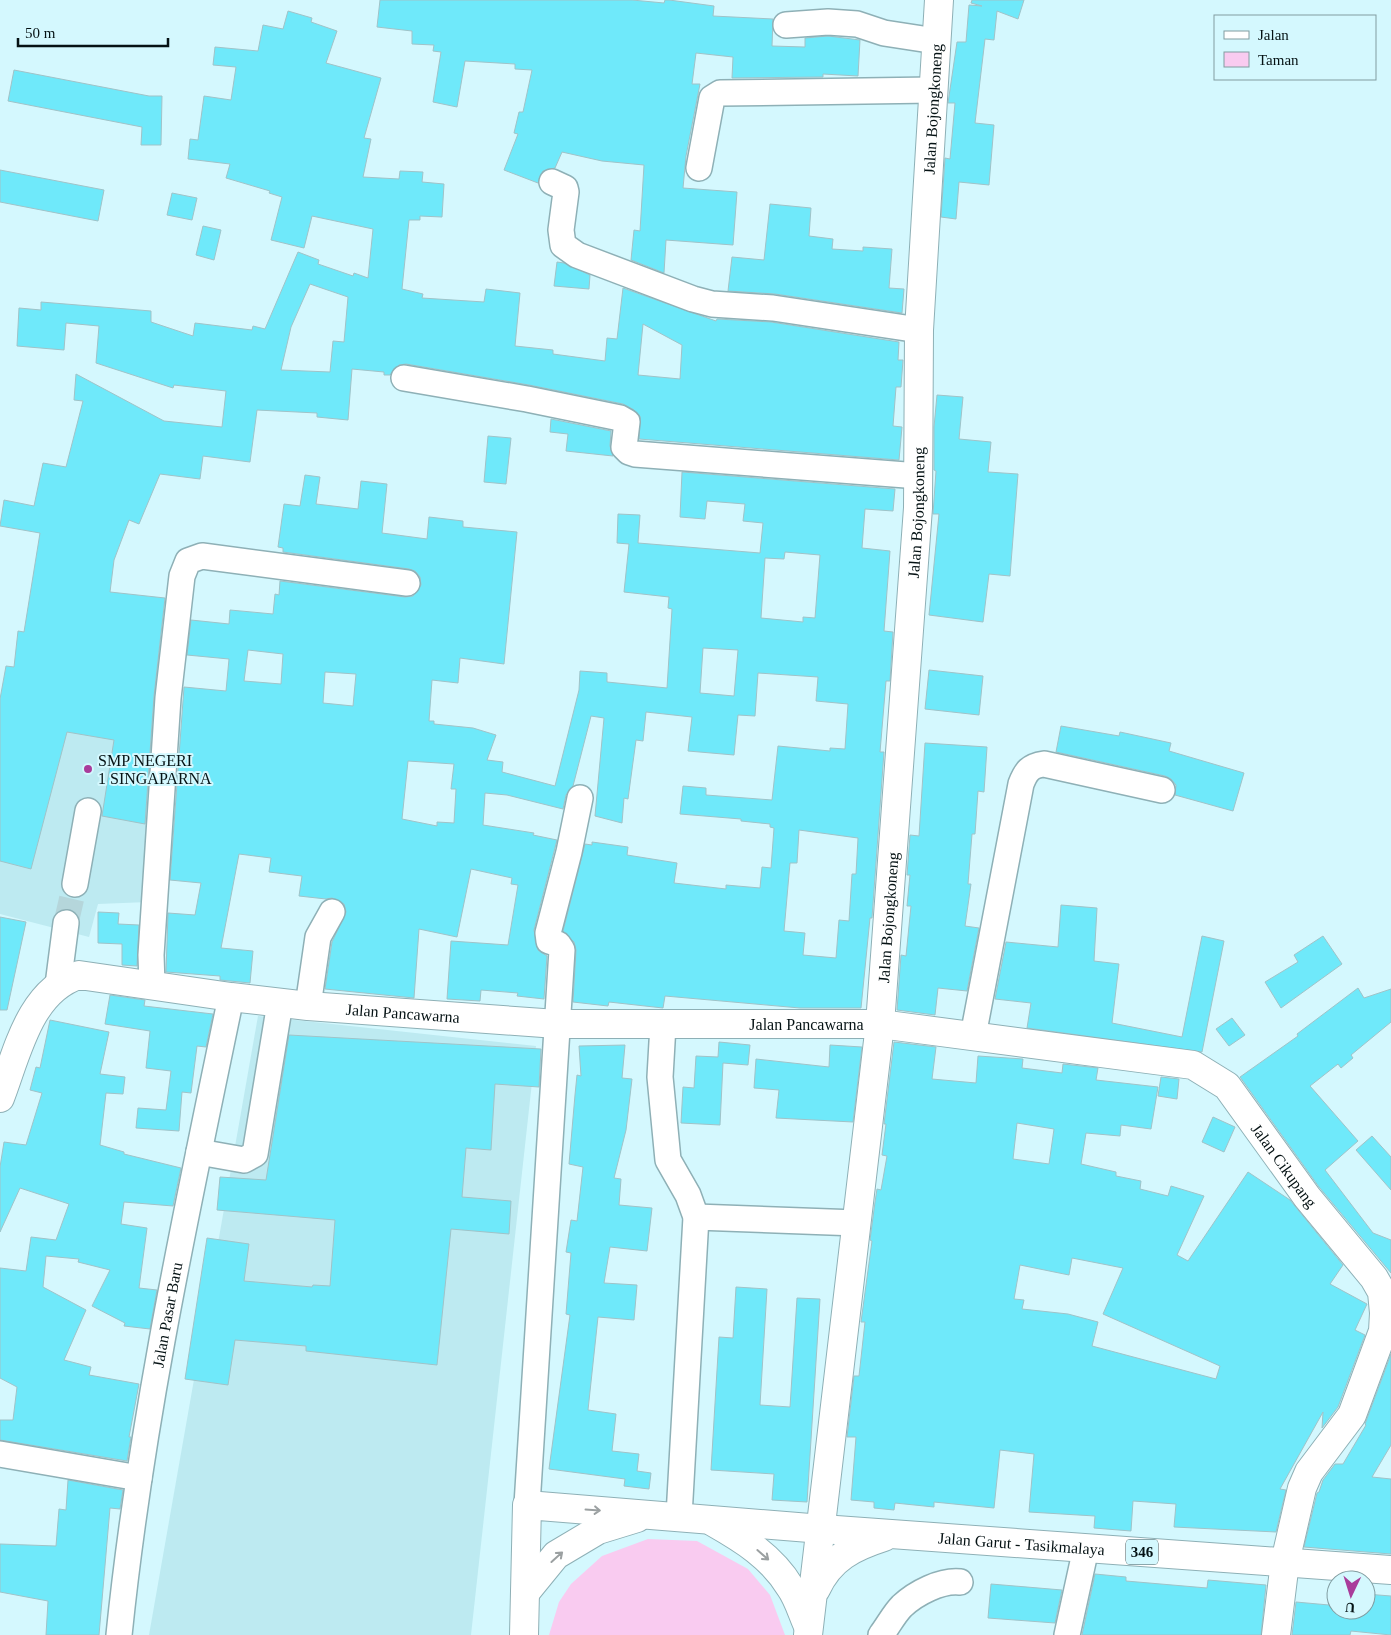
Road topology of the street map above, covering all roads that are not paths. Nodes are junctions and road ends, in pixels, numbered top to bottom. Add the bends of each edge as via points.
1 (939, 0) edge
2 (786, 25) dead end
3 (936, 41) junction
4 (933, 90) junction
5 (698, 168) dead end
6 (552, 182) dead end
7 (919, 330) junction
8 (404, 378) dead end
9 (919, 476) junction
10 (408, 583) dead end
11 (1162, 790) dead end
12 (580, 798) dead end
13 (88, 811) dead end
14 (75, 884) tunnel mouth
15 (332, 912) dead end
16 (66, 923) tunnel mouth
17 (58, 985) junction
18 (152, 985) junction
19 (231, 997) junction
20 (280, 1003) junction
21 (308, 1006) junction
22 (557, 1024) junction
23 (663, 1024) junction
24 (880, 1024) junction
25 (973, 1036) junction
26 (0, 1098) edge
27 (199, 1152) junction
28 (696, 1216) junction
29 (857, 1223) junction
30 (0, 1454) edge
31 (139, 1478) junction
32 (527, 1505) junction
33 (651, 1514) junction
34 (679, 1516) junction
35 (707, 1519) junction
36 (822, 1529) junction
37 (892, 1534) junction
38 (1086, 1548) junction
39 (1285, 1562) junction
40 (1391, 1570) edge
41 (960, 1582) dead end
42 (525, 1593) junction
43 (812, 1596) junction
44 (808, 1631) edge
45 (524, 1633) edge
46 (119, 1635) edge
47 (881, 1635) edge
48 (1067, 1635) edge
49 (1276, 1635) edge

1 - 3 main road, Jalan Bojongkoneng
2 - 3 street via 857,24 884,33
3 - 4 main road, Jalan Bojongkoneng
4 - 5 street via 720,93 712,98
4 - 7 main road, Jalan Bojongkoneng
6 - 7 street via 565,188 561,230 564,244 577,255 712,304 773,308
7 - 9 main road, Jalan Bojongkoneng
8 - 9 street via 620,418 627,422 624,447 636,454
9 - 24 main road, Jalan Bojongkoneng
10 - 18 street via 202,556 188,561 182,576 168,698
11 - 25 street via 1044,764 1033,765 1026,771
12 - 22 street via 548,933 550,941 562,950
13 - 14 street
15 - 21 street via 318,937
16 - 17 street
17 - 18 main road, Jalan Pancawarna via 79,975
17 - 26 main road, Jalan Pancawarna via 33,1014
18 - 19 main road, Jalan Pancawarna
19 - 20 main road, Jalan Pancawarna
19 - 27 street, Jalan Pasar Baru
20 - 21 main road, Jalan Pancawarna
20 - 27 street via 255,1154 244,1160
21 - 22 main road, Jalan Pancawarna
22 - 23 main road, Jalan Pancawarna
22 - 32 street
23 - 24 main road, Jalan Pancawarna
23 - 28 street via 660,1077 668,1160 688,1194
24 - 25 main road, Jalan Cikupang
24 - 29 main road, Jalan Bojongkoneng
25 - 39 main road, Jalan Cikupang via 1175,1062 1193,1065 1207,1072 1227,1086 1307,1197 1374,1278 1382,1292 1383,1331 1352,1415 1306,1480
27 - 31 street, Jalan Pasar Baru via 170,1292
28 - 29 street
28 - 34 street
29 - 36 main road, Jalan Bojongkoneng
30 - 31 street
31 - 46 street, Jalan Pasar Baru
32 -> 33 main road, Jalan Garut - Tasikmalaya
32 - 42 main road
33 - 34 main road, Jalan Garut - Tasikmalaya
42 -> 33 main road via 556,1555 598,1530
34 - 35 main road, Jalan Garut - Tasikmalaya
35 - 36 main road, Jalan Garut - Tasikmalaya
35 -> 44 main road via 766,1557 791,1587
36 - 37 main road, Jalan Garut - Tasikmalaya
36 - 43 main road, Jalan Bojongkoneng
37 - 38 main road, Jalan Garut - Tasikmalaya / 346
37 - 43 main road via 856,1546 837,1559 821,1577
38 - 39 main road, Jalan Garut - Tasikmalaya / 346
38 - 48 street
39 - 40 main road, Jalan Garut - Tasikmalaya / 346
39 - 49 main road, Jalan Cikupang
41 - 47 street via 949,1581 924,1591 903,1606
42 - 45 main road
43 - 44 main road, Jalan Bojongkoneng

